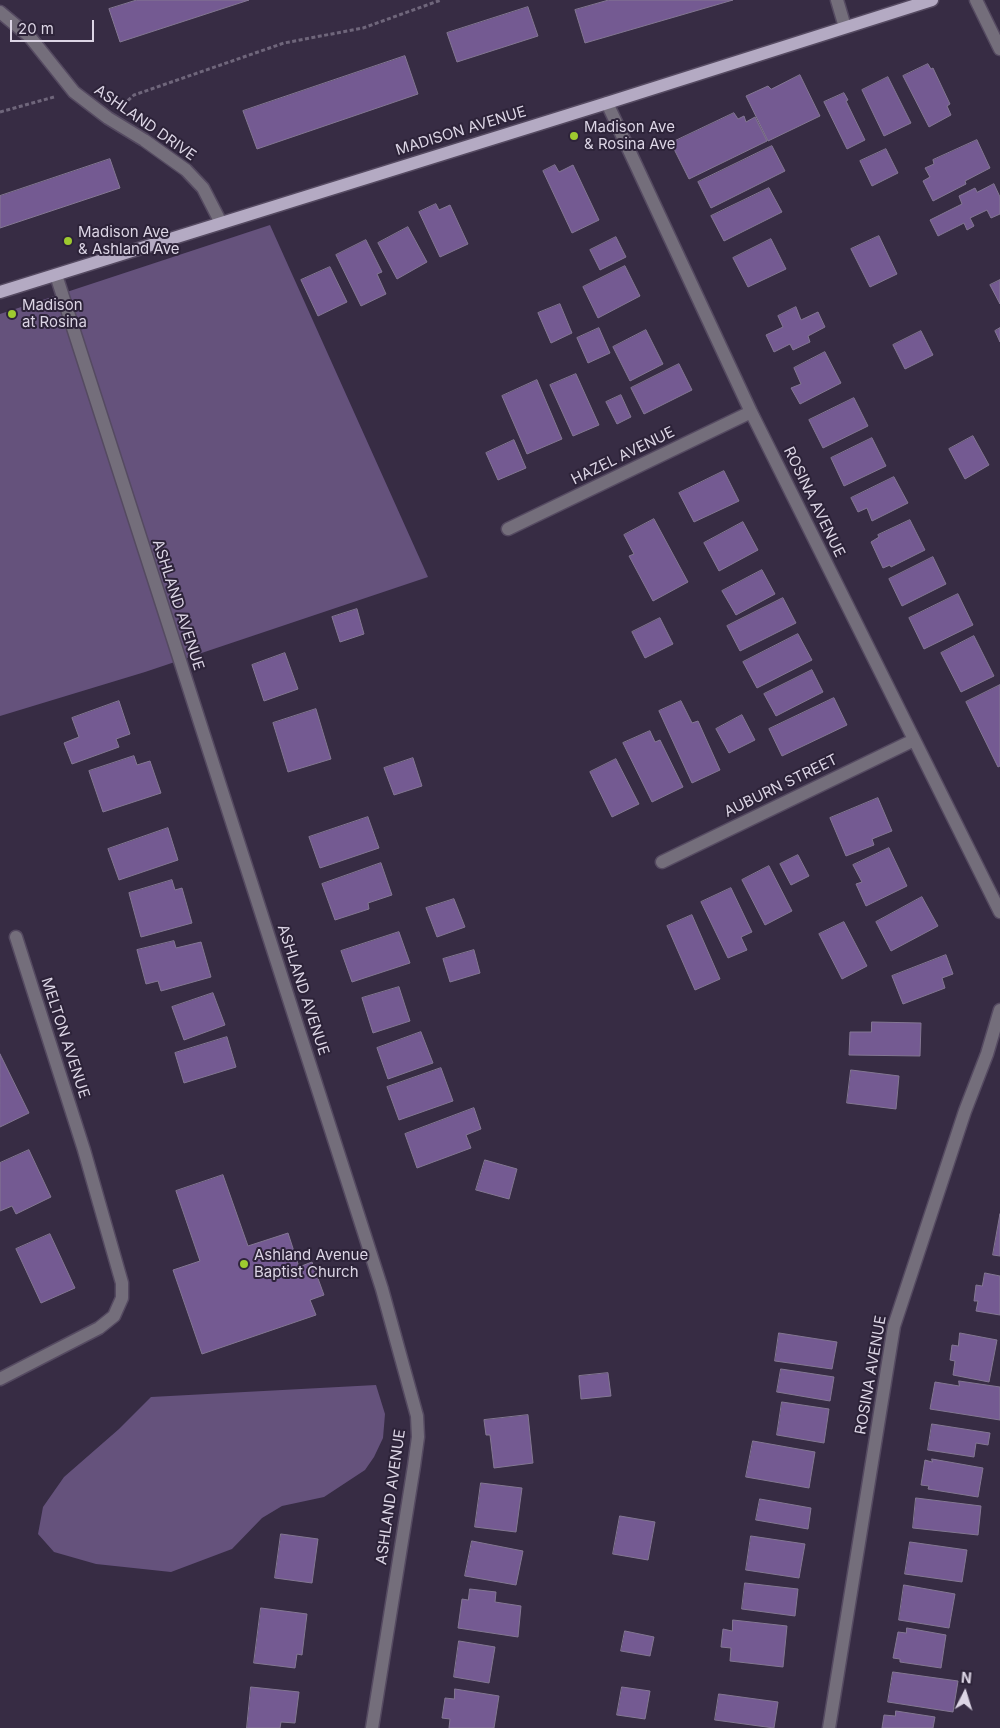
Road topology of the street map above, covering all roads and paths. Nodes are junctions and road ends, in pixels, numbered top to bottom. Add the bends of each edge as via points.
1 (441, 0) edge
2 (837, 0) edge
3 (932, 0) edge
4 (976, 0) edge
5 (0, 12) edge
6 (845, 27) junction
7 (1000, 49) edge
8 (74, 92) junction
9 (606, 103) junction
10 (0, 112) edge
11 (108, 118) junction
12 (220, 223) junction
13 (56, 275) junction
14 (0, 292) edge
15 (751, 412) junction
16 (508, 529) dead end
17 (914, 740) junction
18 (662, 862) dead end
19 (1000, 912) edge
20 (16, 937) dead end
21 (1000, 1010) edge
22 (0, 1379) edge
23 (372, 1728) edge
24 (829, 1728) edge

1 - 11 path via 364,28 284,43 134,95
2 - 6 street
3 - 6 main road, MADISON AVENUE
4 - 7 street
5 - 8 street, ASHLAND DRIVE via 30,37
6 - 9 main road, MADISON AVENUE
8 - 10 path
8 - 11 street, ASHLAND DRIVE
9 - 12 main road, MADISON AVENUE
9 - 15 street, ROSINA AVENUE
11 - 12 street, ASHLAND DRIVE via 186,170 203,188
12 - 13 main road, MADISON AVENUE
13 - 14 main road, MADISON AVENUE
13 - 23 street, ASHLAND AVENUE via 382,1289 417,1416 414,1466
15 - 16 street, HAZEL AVENUE
15 - 17 street, ROSINA AVENUE
17 - 18 street, AUBURN STREET
17 - 19 street, ROSINA AVENUE
20 - 22 street, MELTON AVENUE via 84,1150 122,1283 122,1298 114,1316 99,1328
21 - 24 street, ROSINA AVENUE via 988,1054 965,1111 894,1326

